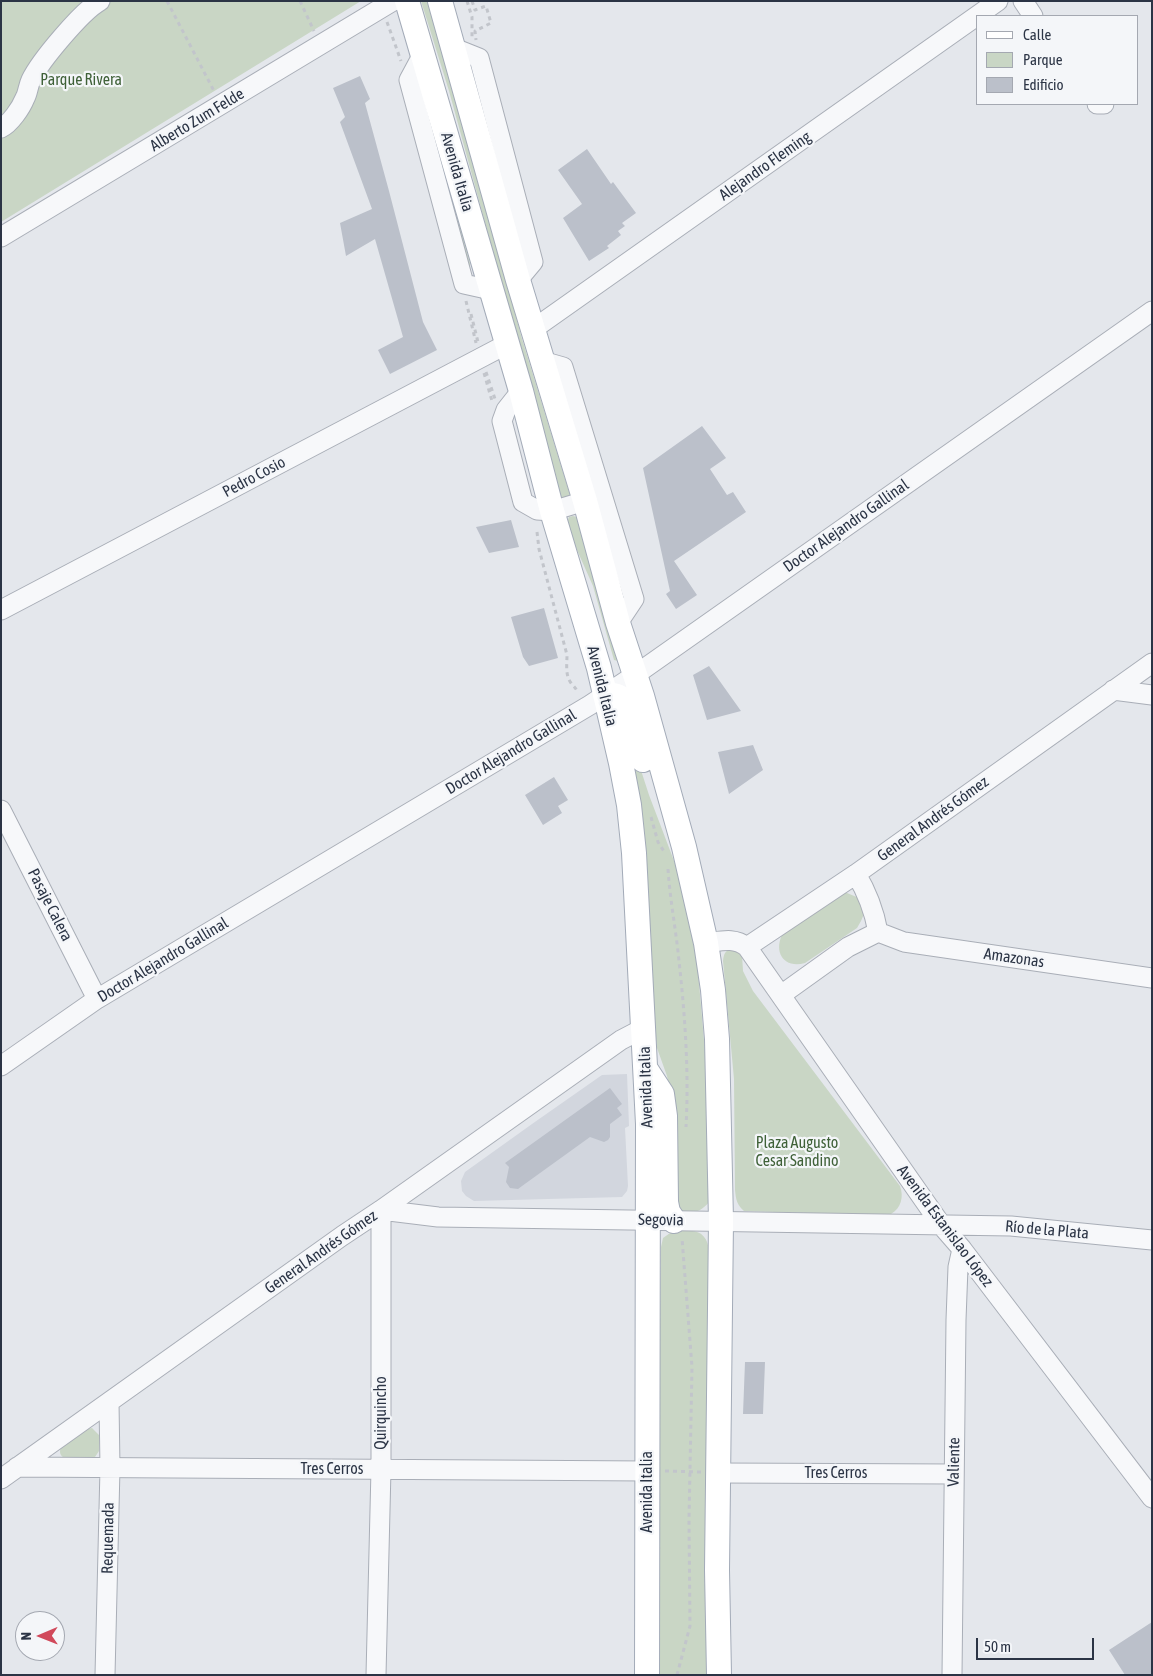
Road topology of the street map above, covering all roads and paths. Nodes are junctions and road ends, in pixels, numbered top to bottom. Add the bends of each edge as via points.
1 (100, 1) edge
2 (167, 1) edge
3 (300, 1) edge
4 (407, 1) edge
5 (440, 1) edge
6 (467, 1) edge
7 (472, 1) edge
8 (998, 1) edge
9 (1023, 1) edge
10 (388, 5) edge
11 (978, 15) edge
12 (1032, 15) edge
13 (976, 17) edge
14 (320, 45) junction
15 (454, 48) junction
16 (423, 54) junction
17 (478, 58) junction
18 (409, 80) junction
19 (221, 105) junction
20 (1, 128) edge
21 (1, 237) edge
22 (518, 280) junction
23 (491, 290) junction
24 (1152, 311) edge
25 (532, 330) junction
26 (507, 344) junction
27 (542, 361) junction
28 (521, 391) junction
29 (585, 501) junction
30 (523, 502) junction
31 (552, 511) junction
32 (564, 547) junction
33 (1, 610) edge
34 (618, 623) junction
35 (1152, 663) edge
36 (635, 675) junction
37 (1113, 690) junction
38 (579, 695) dead end
39 (605, 695) junction
40 (1152, 695) edge
41 (1, 810) edge
42 (684, 847) junction
43 (856, 874) junction
44 (878, 932) junction
45 (706, 943) junction
46 (747, 947) junction
47 (1152, 978) edge
48 (781, 995) junction
49 (97, 999) junction
50 (644, 1028) junction
51 (1, 1066) edge
52 (645, 1068) junction
53 (381, 1210) junction
54 (648, 1220) junction
55 (674, 1220) junction
56 (721, 1221) junction
57 (942, 1226) junction
58 (1152, 1240) edge
59 (962, 1249) junction
60 (109, 1402) junction
61 (17, 1468) junction
62 (110, 1468) junction
63 (381, 1469) junction
64 (647, 1471) junction
65 (719, 1473) junction
66 (954, 1474) junction
67 (1, 1479) edge
68 (1152, 1498) edge
69 (105, 1675) edge
70 (376, 1675) edge
71 (647, 1675) edge
72 (719, 1675) edge
73 (952, 1675) edge

1 - 20 street via 78,20 44,60 31,80 25,100
2 - 19 path
3 - 14 path
4 - 16 main road, Avenida Italia
5 - 15 main road, Avenida Italia
6 - 17 path via 472,17 472,42
7 - 17 path via 474,10 486,6 491,23 475,31
8 - 11 street, Alejandro Fleming
9 - 12 street
10 - 14 street, Alberto Zum Felde
10 - 18 path
13 - 25 street, Alejandro Fleming
14 - 19 street, Alberto Zum Felde
15 - 17 street
15 - 22 main road, Avenida Italia
16 - 18 street
16 - 23 main road, Avenida Italia
17 - 22 street via 533,262
18 - 23 street, Avenida Italia via 464,284
19 - 21 street, Alberto Zum Felde
22 - 25 main road, Avenida Italia
23 - 26 main road, Avenida Italia
24 - 36 street, Doctor Alejandro Gallinal
25 - 27 main road, Avenida Italia
26 - 28 main road, Avenida Italia
26 - 33 street, Pedro Cosio
27 - 29 main road, Avenida Italia
27 - 34 street via 562,367 634,599
28 - 30 street via 506,410 502,421
28 - 31 main road, Avenida Italia
29 - 31 street
29 - 34 main road, Avenida Italia
30 - 31 street via 537,510
30 - 38 path via 534,516 539,549 567,655 567,673
31 - 32 main road, Avenida Italia
32 - 36 main road via 573,555 588,581 612,664 618,671
32 - 39 main road, Avenida Italia
34 - 36 main road, Avenida Italia
35 - 37 street, General Andrés Gómez
36 - 39 street, Doctor Alejandro Gallinal
36 - 42 main road, Avenida Italia
37 - 40 street
37 - 43 street, General Andrés Gómez
39 - 42 main road via 621,698 626,707 662,810
39 - 49 street, Doctor Alejandro Gallinal
39 - 50 main road, Avenida Italia via 629,805
41 - 49 street, Pasaje Calera
42 - 45 main road, Avenida Italia
43 - 44 street via 867,891
43 - 46 street, General Andrés Gómez
44 - 47 street, Amazonas via 904,942
44 - 48 street via 848,948
45 - 46 street via 732,940
45 - 56 main road, Avenida Italia via 717,1038
46 - 48 street, Avenida Estanislao López
48 - 57 street, Avenida Estanislao López
49 - 51 street, Doctor Alejandro Gallinal
50 - 52 main road, Avenida Italia
50 - 53 street, General Andrés Gómez via 621,1040
52 - 54 main road, Avenida Italia
52 - 55 main road via 662,1094 666,1202
53 - 54 street, Segovia via 438,1217
53 - 60 street, General Andrés Gómez
53 - 63 street, Quirquincho
54 - 55 street, Segovia
54 - 64 main road, Avenida Italia
55 - 56 street, Segovia
56 - 57 street, Segovia
56 - 65 main road, Avenida Italia
57 - 58 street, Río de la Plata via 1011,1226
57 - 59 street, Avenida Estanislao López
59 - 66 street, Valiente via 957,1282
59 - 68 street, Avenida Estanislao López
60 - 61 street, General Andrés Gómez
60 - 62 street, Requemada
61 - 62 street, Tres Cerros
61 - 67 street, General Andrés Gómez
62 - 63 street, Tres Cerros
62 - 69 street, Requemada
63 - 64 street, Tres Cerros
63 - 70 street, Quirquincho
64 - 65 path
64 - 71 main road, Avenida Italia
65 - 66 street, Tres Cerros
65 - 72 main road, Avenida Italia
66 - 73 street, Valiente

